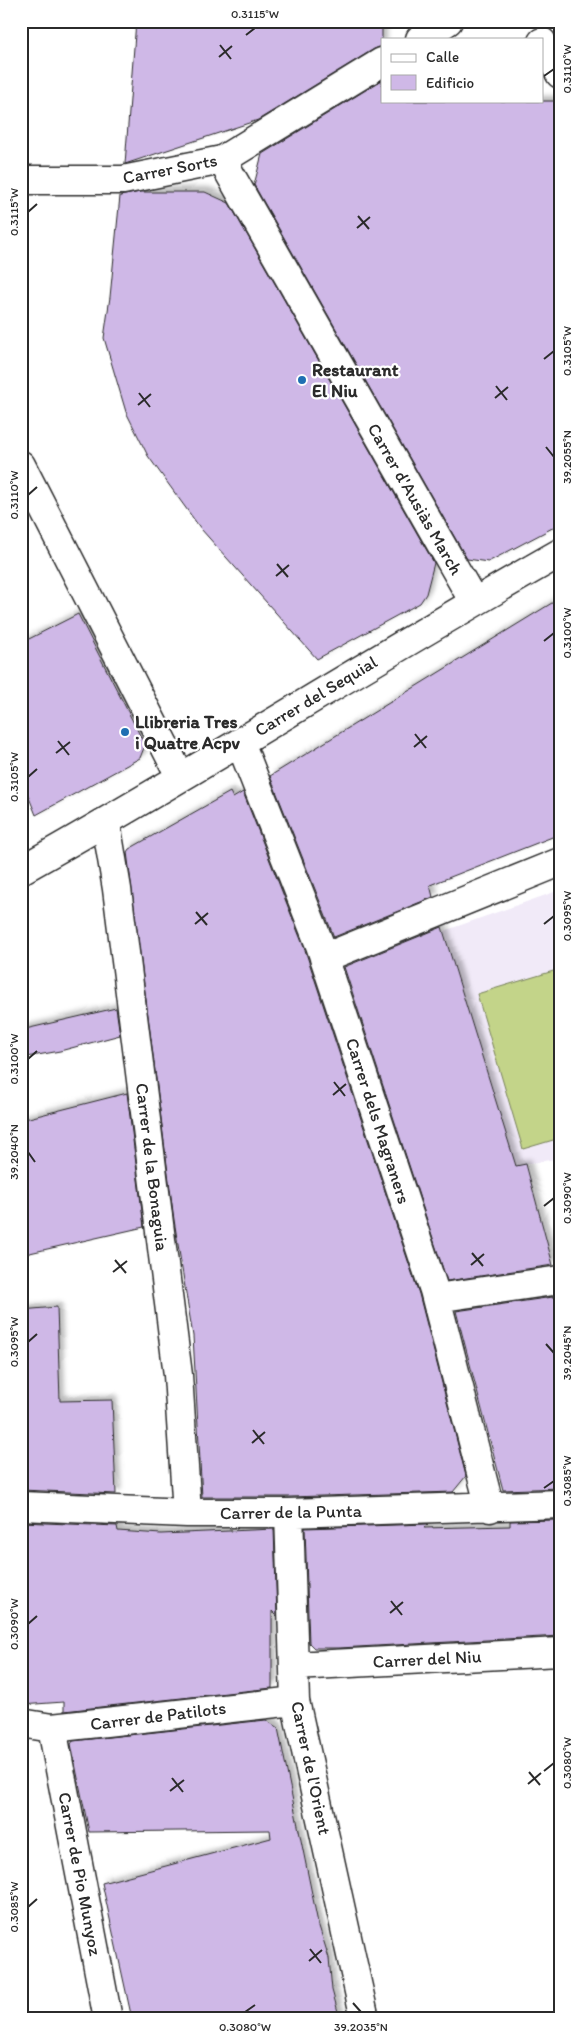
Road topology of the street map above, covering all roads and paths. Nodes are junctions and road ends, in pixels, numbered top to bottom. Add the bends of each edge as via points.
1 (448, 21) edge
2 (531, 21) edge
3 (422, 38) edge
4 (540, 38) edge
5 (544, 46) edge
6 (381, 63) edge
7 (560, 74) edge
8 (222, 160) junction
9 (21, 180) edge
10 (21, 465) edge
11 (560, 554) edge
12 (474, 602) junction
13 (240, 742) junction
14 (180, 776) junction
15 (106, 823) junction
16 (560, 862) edge
17 (21, 870) edge
18 (324, 958) junction
19 (560, 1280) edge
20 (436, 1298) junction
21 (560, 1504) edge
22 (21, 1506) edge
23 (490, 1508) junction
24 (187, 1513) junction
25 (289, 1513) junction
26 (560, 1652) edge
27 (294, 1666) junction
28 (295, 1700) junction
29 (21, 1723) edge
30 (52, 1728) junction
31 (108, 2019) edge
32 (365, 2019) edge

1 - 3 street
2 - 4 street
5 - 7 street
6 - 8 street, Carrer Sorts
8 - 9 street, Carrer Sorts via 122,180
8 - 12 street, Carrer d'Ausiàs March
10 - 14 street
11 - 12 street, Carrer del Sequial
12 - 13 street, Carrer del Sequial
13 - 14 street, Carrer del Sequial
13 - 18 street, Carrer dels Magraners
14 - 15 street, Carrer del Sequial
15 - 17 street, Carrer del Sequial
15 - 24 street, Carrer de la Bonaguia via 178,1375
16 - 18 street
18 - 20 street, Carrer dels Magraners
19 - 20 street
20 - 23 street, Carrer dels Magraners
21 - 23 street, Carrer de la Punta
22 - 24 street, Carrer de la Punta
23 - 25 street, Carrer de la Punta
24 - 25 street, Carrer de la Punta
25 - 27 street, Carrer de l'Orient
26 - 27 street, Carrer del Niu
27 - 28 street, Carrer de l'Orient
28 - 30 street, Carrer de Patilots
28 - 32 street, Carrer de l'Orient
29 - 30 street, Carrer de Patilots
30 - 31 street, Carrer de Pio Munyoz

